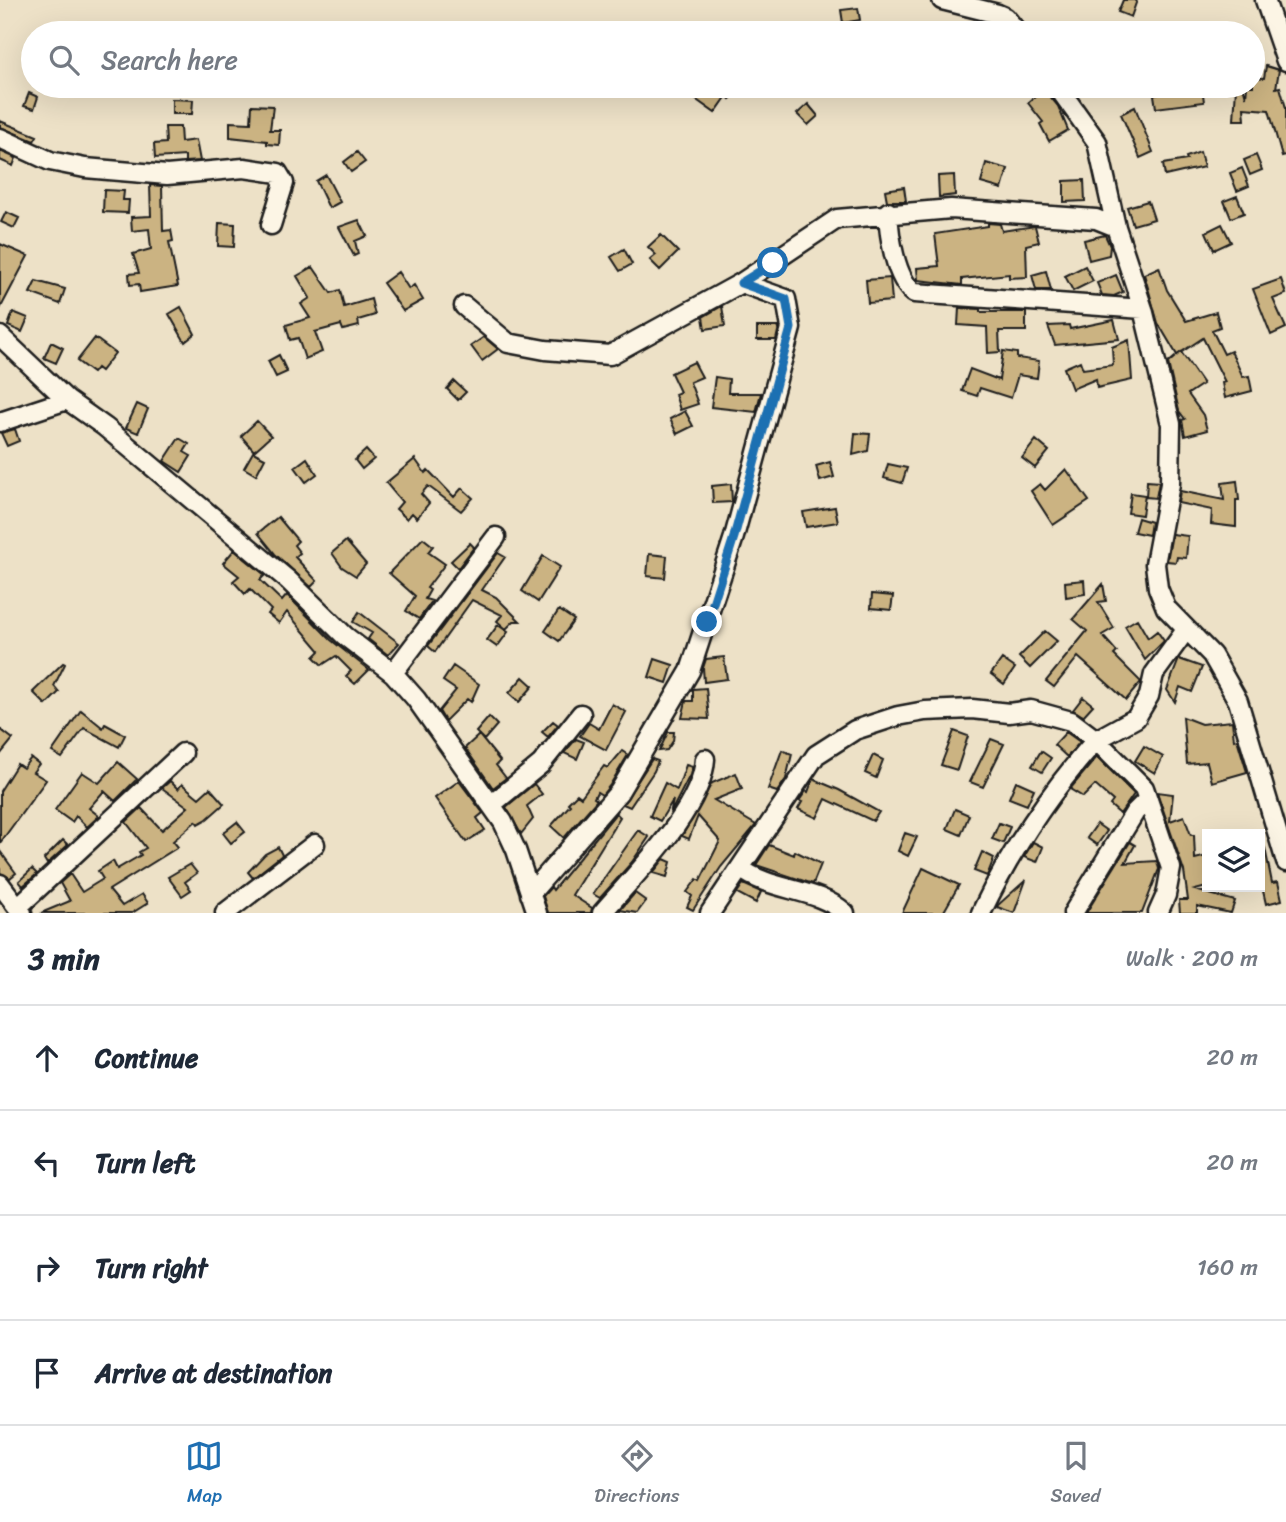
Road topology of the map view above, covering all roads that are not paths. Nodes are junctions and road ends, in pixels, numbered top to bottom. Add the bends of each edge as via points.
1 (943, 0) edge
2 (1265, 0) edge
3 (1005, 21) edge
4 (1286, 61) edge
5 (1066, 98) edge
6 (0, 138) edge
7 (888, 212) junction
8 (271, 225) dead end
9 (1116, 227) junction
10 (741, 283) junction
11 (464, 306) dead end
12 (1143, 309) junction
13 (0, 336) edge
14 (67, 400) junction
15 (0, 422) edge
16 (496, 537) dead end
17 (1186, 630) junction
18 (393, 673) junction
19 (581, 714) dead end
20 (1096, 740) junction
21 (183, 753) dead end
22 (705, 759) dead end
23 (1148, 799) junction
24 (491, 806) junction
25 (315, 845) dead end
26 (1286, 862) edge
27 (740, 868) junction
28 (0, 884) edge
29 (530, 894) junction
30 (819, 897) junction
31 (20, 909) edge
32 (225, 913) edge
33 (537, 913) edge
34 (602, 913) edge
35 (710, 913) edge
36 (807, 913) edge
37 (845, 913) edge
38 (981, 913) edge
39 (1073, 913) edge
40 (1158, 913) edge

1 - 3 street via 998,14
2 - 4 street
5 - 9 street via 1097,142
6 - 8 street via 50,161 85,168 167,175 267,169 283,177 284,183
7 - 9 street via 964,209 1096,219
7 - 10 street via 837,219
7 - 12 street via 897,261 905,284 914,293
9 - 12 street
10 - 11 street via 610,355 509,343
10 - 29 street via 786,299 791,328 699,647 630,777
12 - 17 street via 1171,424 1172,458 1156,575 1166,608
13 - 14 street
14 - 15 street
14 - 18 street via 257,554 345,636
16 - 18 street
17 - 20 street via 1154,674 1149,696 1136,718
17 - 26 street via 1212,655 1238,701
18 - 24 street
19 - 24 street via 532,773
20 - 23 street via 1141,782
20 - 27 street via 1071,721 1031,710 926,710 855,730 816,755
20 - 38 street via 1035,819
21 - 31 street
22 - 34 street via 679,822
23 - 39 street via 1135,812
23 - 40 street via 1171,868
24 - 29 street via 510,835
25 - 32 street
27 - 30 street via 756,878
27 - 35 street
28 - 31 street
29 - 33 street
30 - 36 street
30 - 37 street

